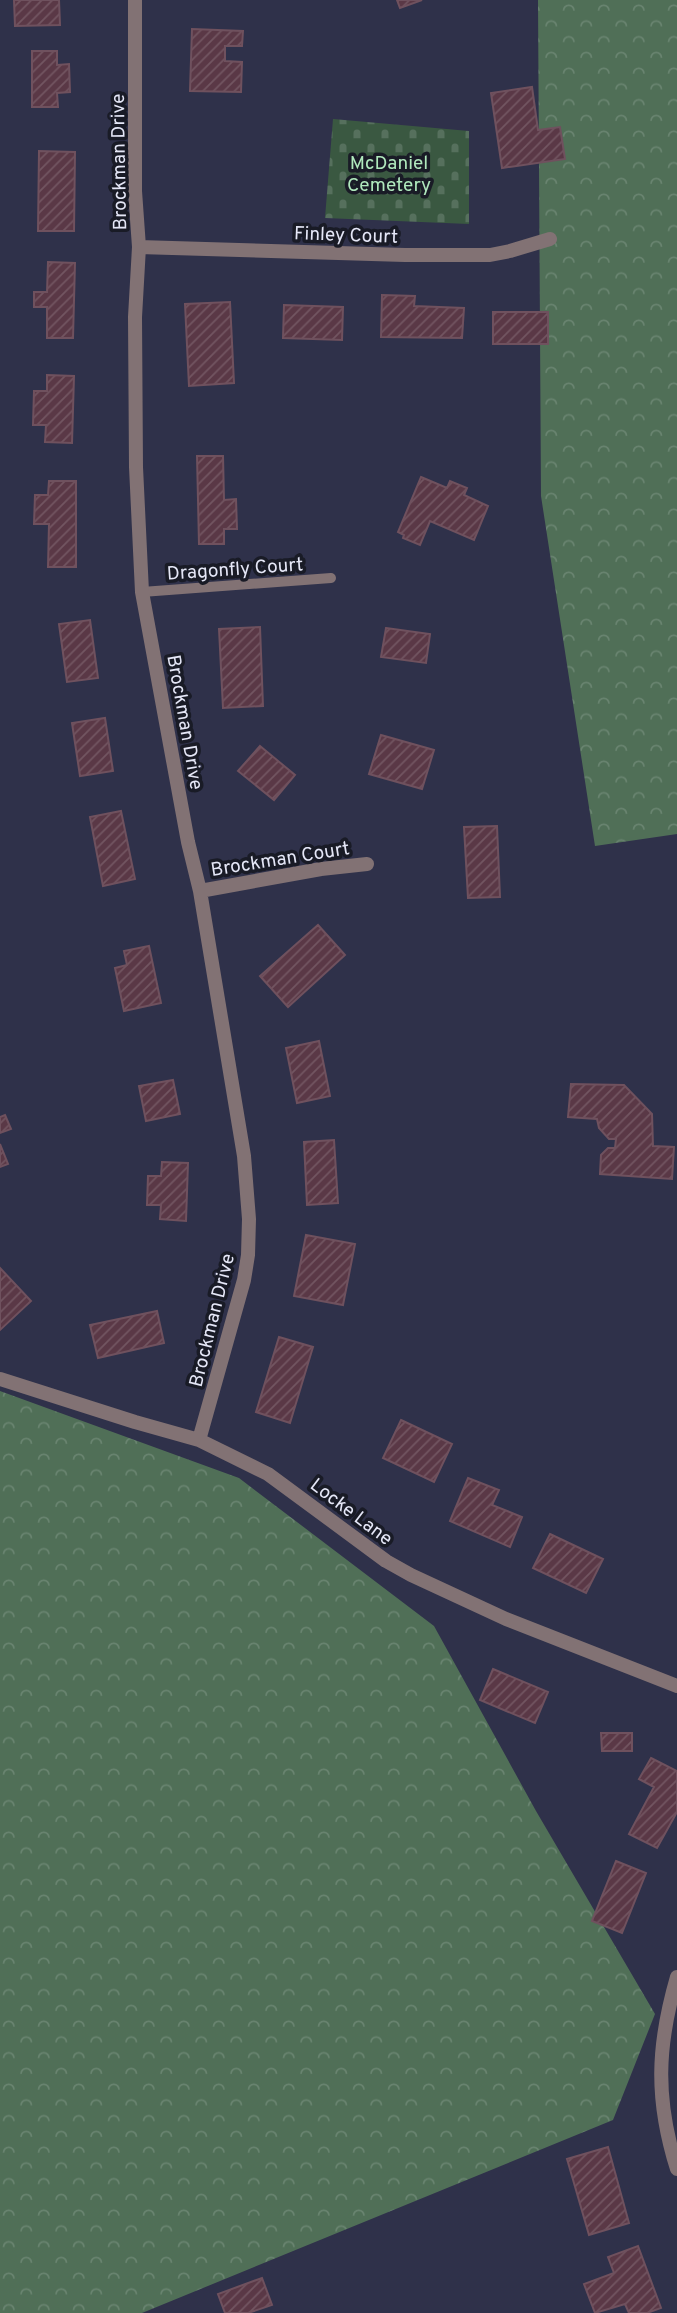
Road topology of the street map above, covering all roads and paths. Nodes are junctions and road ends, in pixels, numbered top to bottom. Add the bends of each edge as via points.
1 (135, 0) edge
2 (550, 239) dead end
3 (139, 247) junction
4 (331, 578) dead end
5 (142, 592) junction
6 (367, 864) dead end
7 (200, 891) junction
8 (0, 1379) edge
9 (199, 1440) junction
10 (677, 1686) edge
11 (677, 1977) edge
12 (677, 2169) edge

1 - 3 street, Brockman Drive
2 - 3 street, Finley Court via 490,255
3 - 5 street, Brockman Drive via 136,467
4 - 5 lane, Dragonfly Court
5 - 7 street, Brockman Drive
6 - 7 street, Brockman Court
7 - 9 street, Brockman Drive via 244,1156 249,1219 244,1280
8 - 9 street, Locke Lane
9 - 10 street, Locke Lane via 268,1474 411,1575 506,1619
11 - 12 street via 665,2017 661,2067 663,2110

